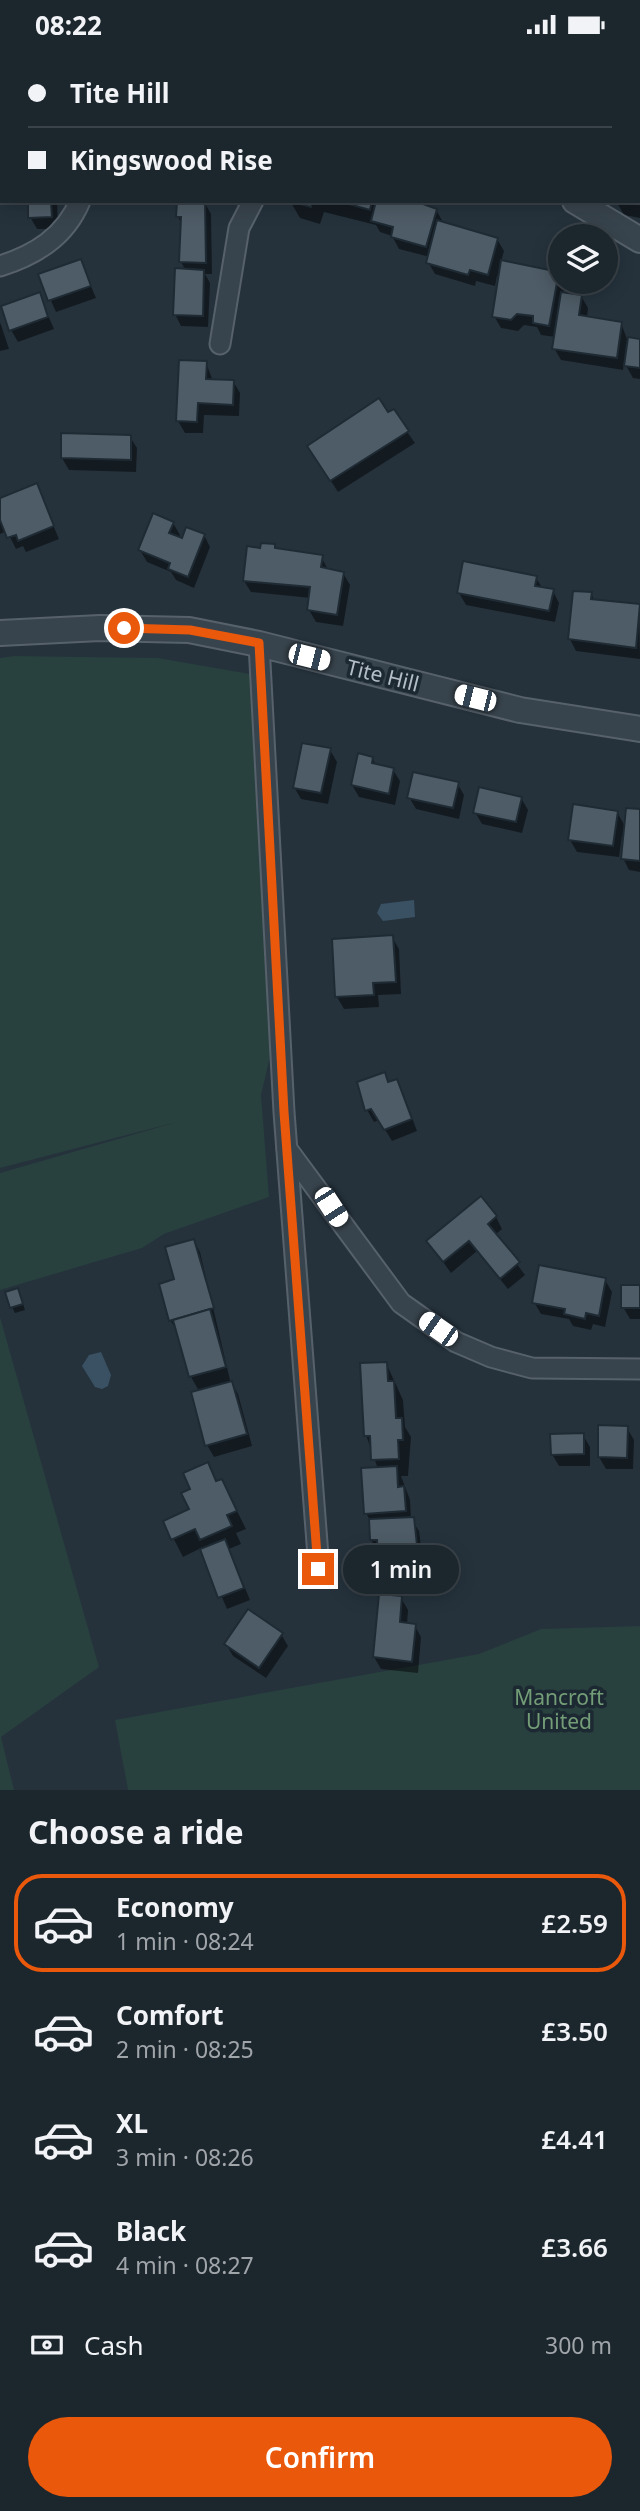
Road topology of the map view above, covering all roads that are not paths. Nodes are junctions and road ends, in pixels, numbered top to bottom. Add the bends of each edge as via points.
1 (79, 203) edge
2 (252, 203) edge
3 (578, 203) edge
4 (640, 240) edge
5 (0, 266) edge
6 (220, 344) dead end
7 (0, 633) edge
8 (259, 643) junction
9 (640, 729) edge
10 (287, 1149) junction
11 (640, 1369) edge
12 (318, 1569) dead end

1 - 5 street via 59,234 30,256
2 - 6 street via 239,228
3 - 4 street
7 - 8 street, Tite Hill via 147,628 190,630
8 - 9 street, Tite Hill via 520,710
8 - 10 street
10 - 11 street via 401,1303 456,1342 532,1368
10 - 12 street

